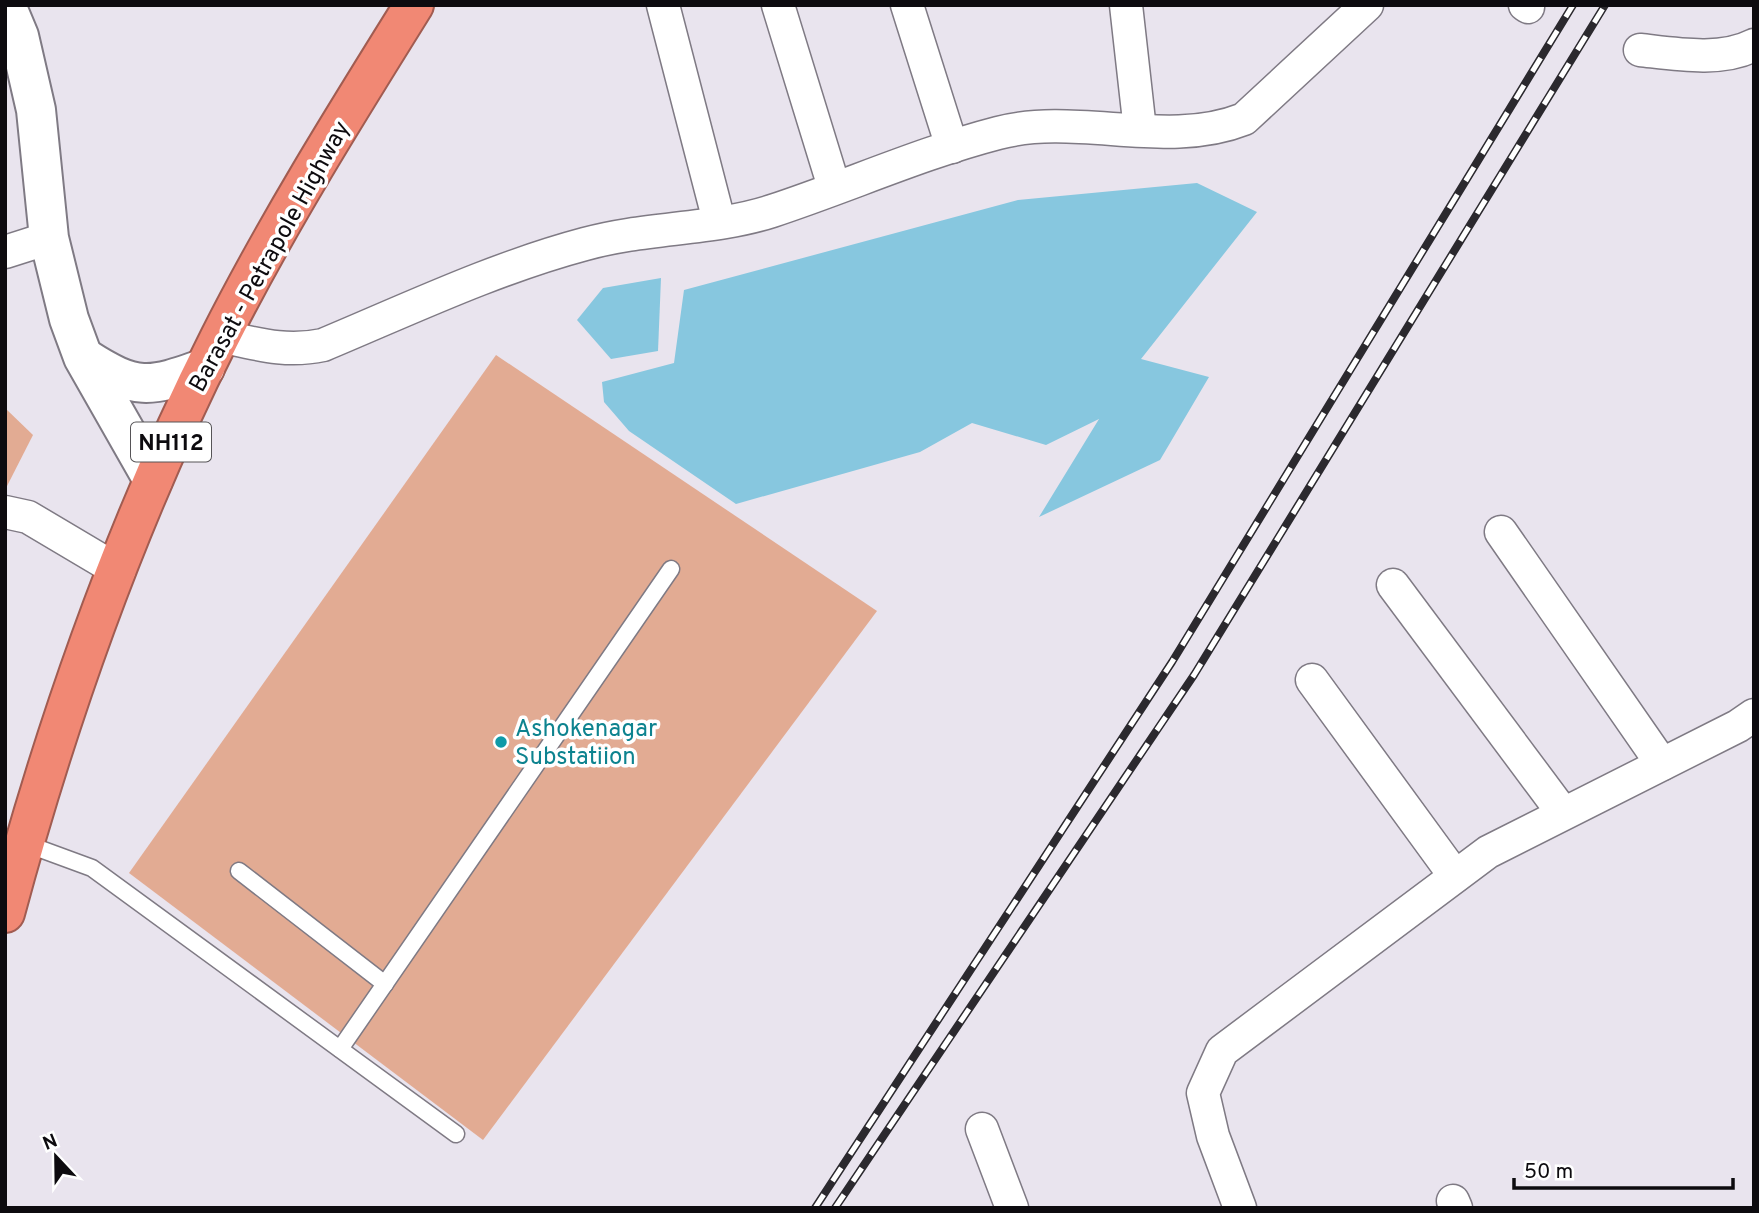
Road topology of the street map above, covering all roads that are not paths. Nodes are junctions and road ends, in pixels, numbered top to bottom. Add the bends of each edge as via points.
1 (6, 5) edge
2 (414, 5) edge
3 (663, 5) edge
4 (778, 5) edge
5 (907, 5) edge
6 (1126, 5) edge
7 (1362, 7) edge
8 (1640, 50) dead end
9 (1749, 50) edge
10 (1140, 130) junction
11 (952, 147) junction
12 (834, 187) junction
13 (719, 221) junction
14 (49, 238) junction
15 (5, 251) edge
16 (213, 352) junction
17 (83, 357) junction
18 (153, 480) junction
19 (5, 512) edge
20 (1501, 532) dead end
21 (671, 569) dead end
22 (119, 571) junction
23 (1393, 585) dead end
24 (1312, 680) dead end
25 (1754, 715) edge
26 (1662, 764) junction
27 (1563, 813) junction
28 (24, 844) junction
29 (239, 871) dead end
30 (1455, 876) junction
31 (5, 913) edge
32 (385, 984) junction
33 (340, 1049) junction
34 (982, 1129) dead end
35 (456, 1134) dead end
36 (1012, 1208) edge
37 (1240, 1208) edge

1 - 14 main road via 19,36 36,110
2 - 16 highway, Barasat - Petrapole Highway / NH112
3 - 13 street
4 - 12 street
5 - 11 street
6 - 10 street
7 - 10 street via 1244,119 1197,130
8 - 9 street via 1673,54
10 - 11 street via 1054,124 999,132
11 - 12 street
12 - 13 street via 771,211
13 - 16 street via 634,232 532,260 323,345
14 - 15 street
14 - 17 main road
16 - 17 main road via 167,381 134,384
16 - 18 highway, Barasat - Petrapole Highway / NH112
17 - 18 main road
18 - 22 highway, Barasat - Petrapole Highway / NH112
19 - 22 street via 28,517
20 - 26 street
21 - 32 lane
22 - 28 highway, Barasat - Petrapole Highway / NH112 via 76,681
23 - 27 street
24 - 30 street
25 - 26 street
26 - 27 street
27 - 30 street via 1488,852
28 - 31 highway, Barasat - Petrapole Highway / NH112
28 - 33 lane via 92,868
29 - 32 lane
30 - 37 street via 1222,1051 1203,1093 1213,1136
32 - 33 lane
33 - 35 lane
34 - 36 street

